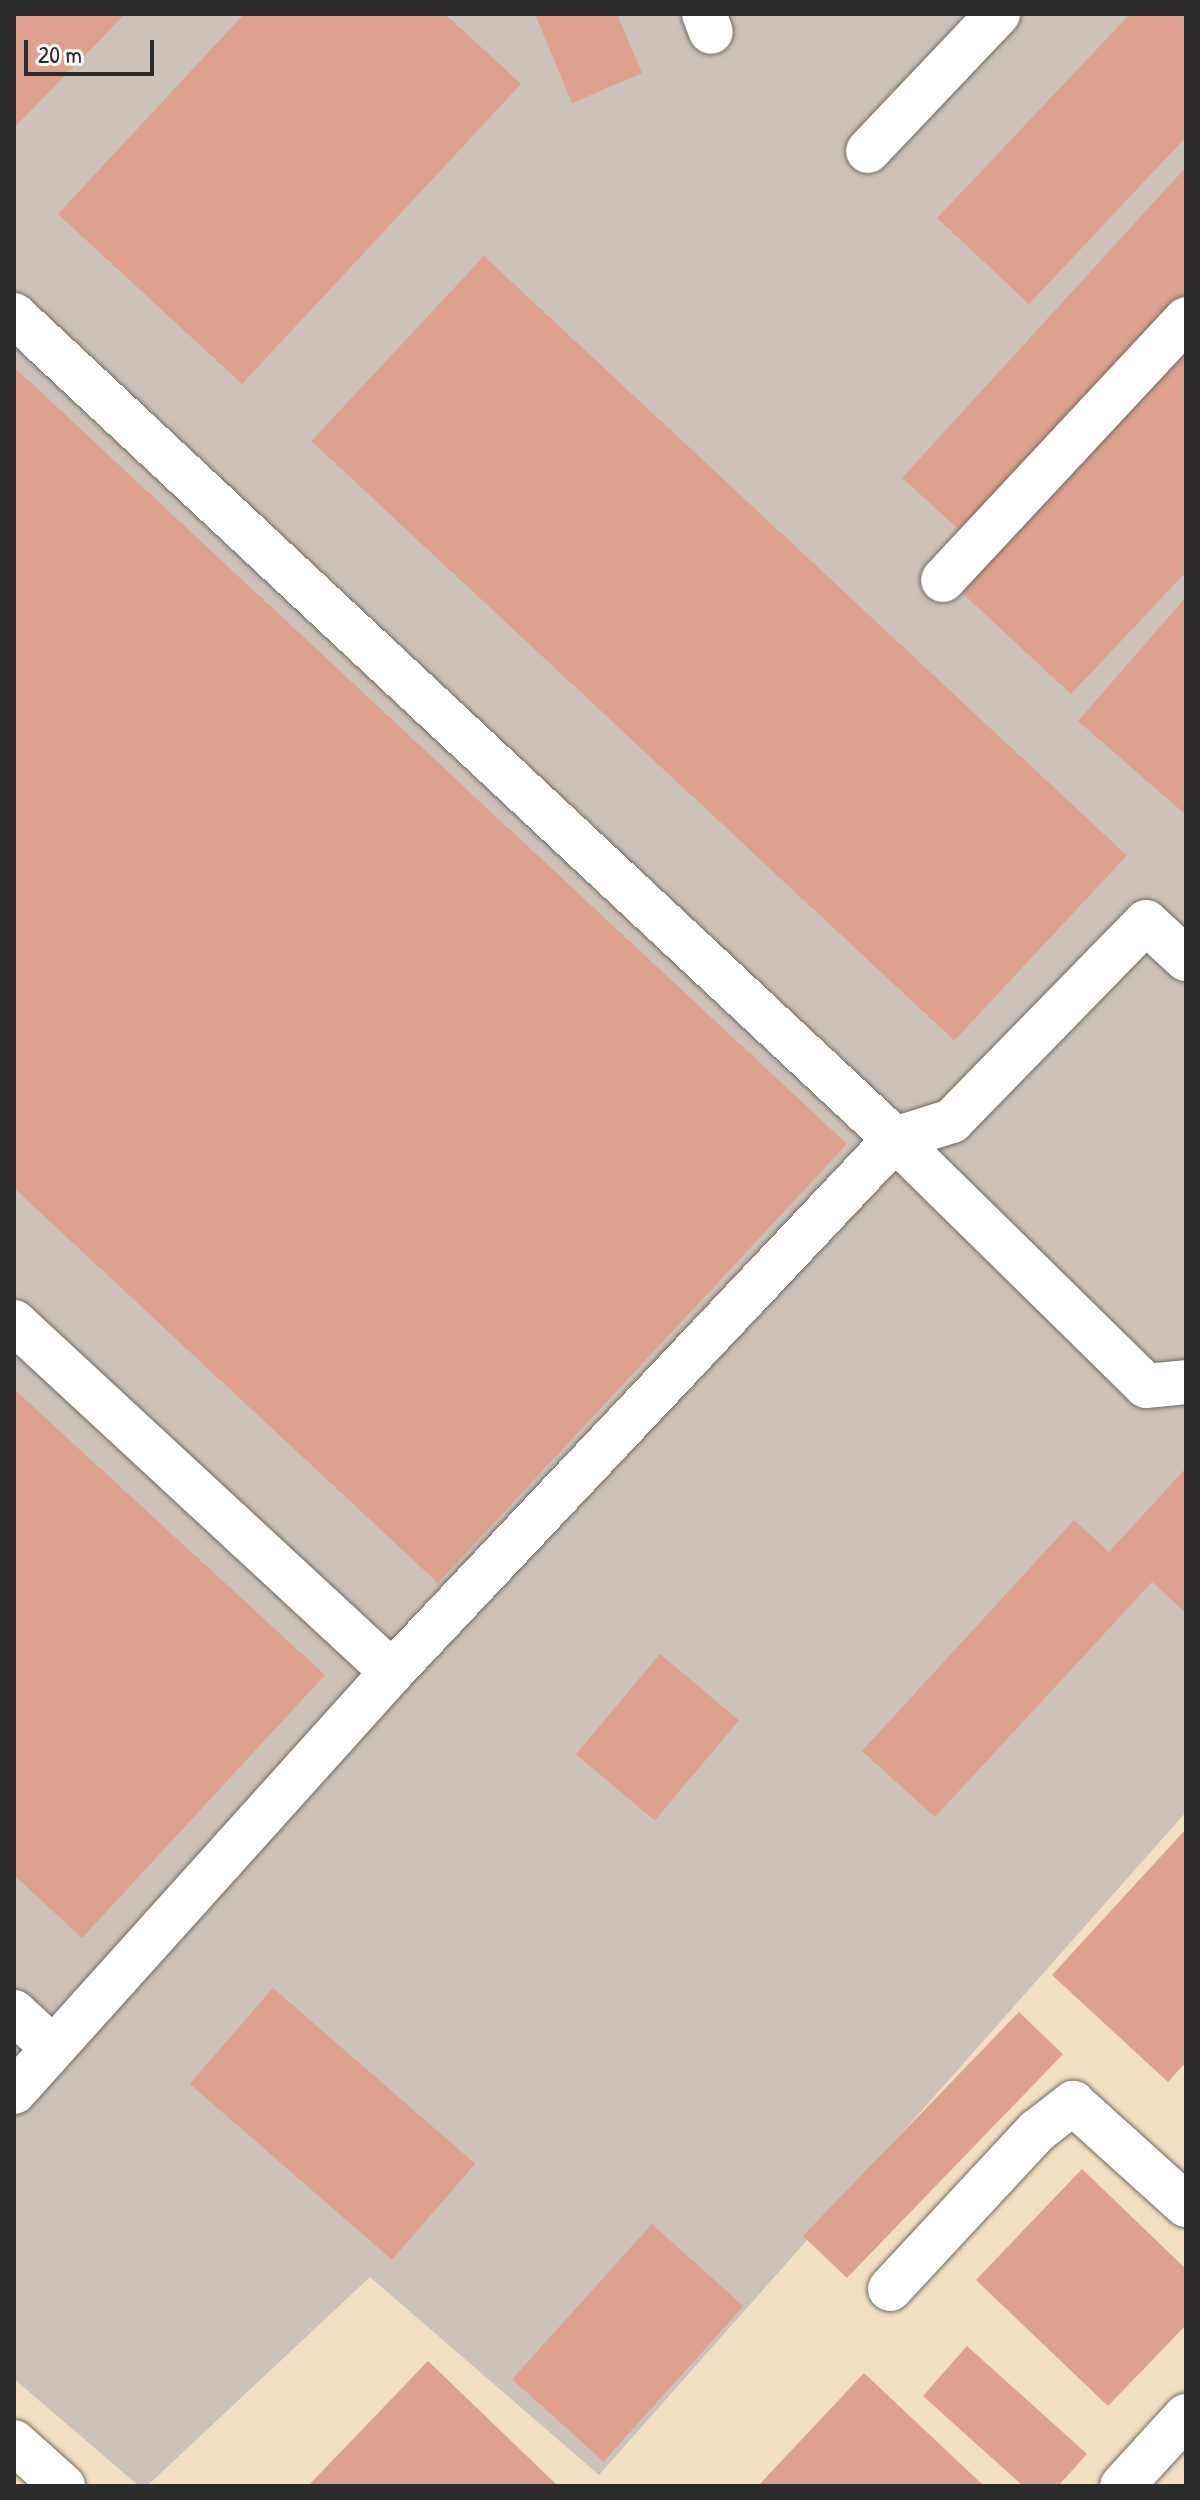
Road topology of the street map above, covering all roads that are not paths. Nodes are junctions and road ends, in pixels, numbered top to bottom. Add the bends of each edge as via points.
1 (998, 14) edge
2 (868, 151) dead end
3 (14, 315) edge
4 (1186, 319) edge
5 (943, 580) dead end
6 (1186, 959) edge
7 (895, 1139) junction
8 (14, 1322) edge
9 (1186, 1382) edge
10 (392, 1672) junction
11 (14, 2012) edge
12 (53, 2048) junction
13 (14, 2092) edge
14 (1186, 2205) edge
15 (890, 2289) dead end
16 (1186, 2416) edge
17 (14, 2442) edge
18 (63, 2486) edge
19 (1122, 2486) edge

1 - 2 lane
3 - 7 lane
4 - 5 lane
6 - 7 lane via 1146,922 952,1121
7 - 9 lane via 1146,1386
7 - 10 lane
8 - 10 lane
10 - 12 lane
11 - 12 lane
12 - 13 lane
14 - 15 lane via 1073,2103 1037,2131
16 - 19 lane
17 - 18 lane

